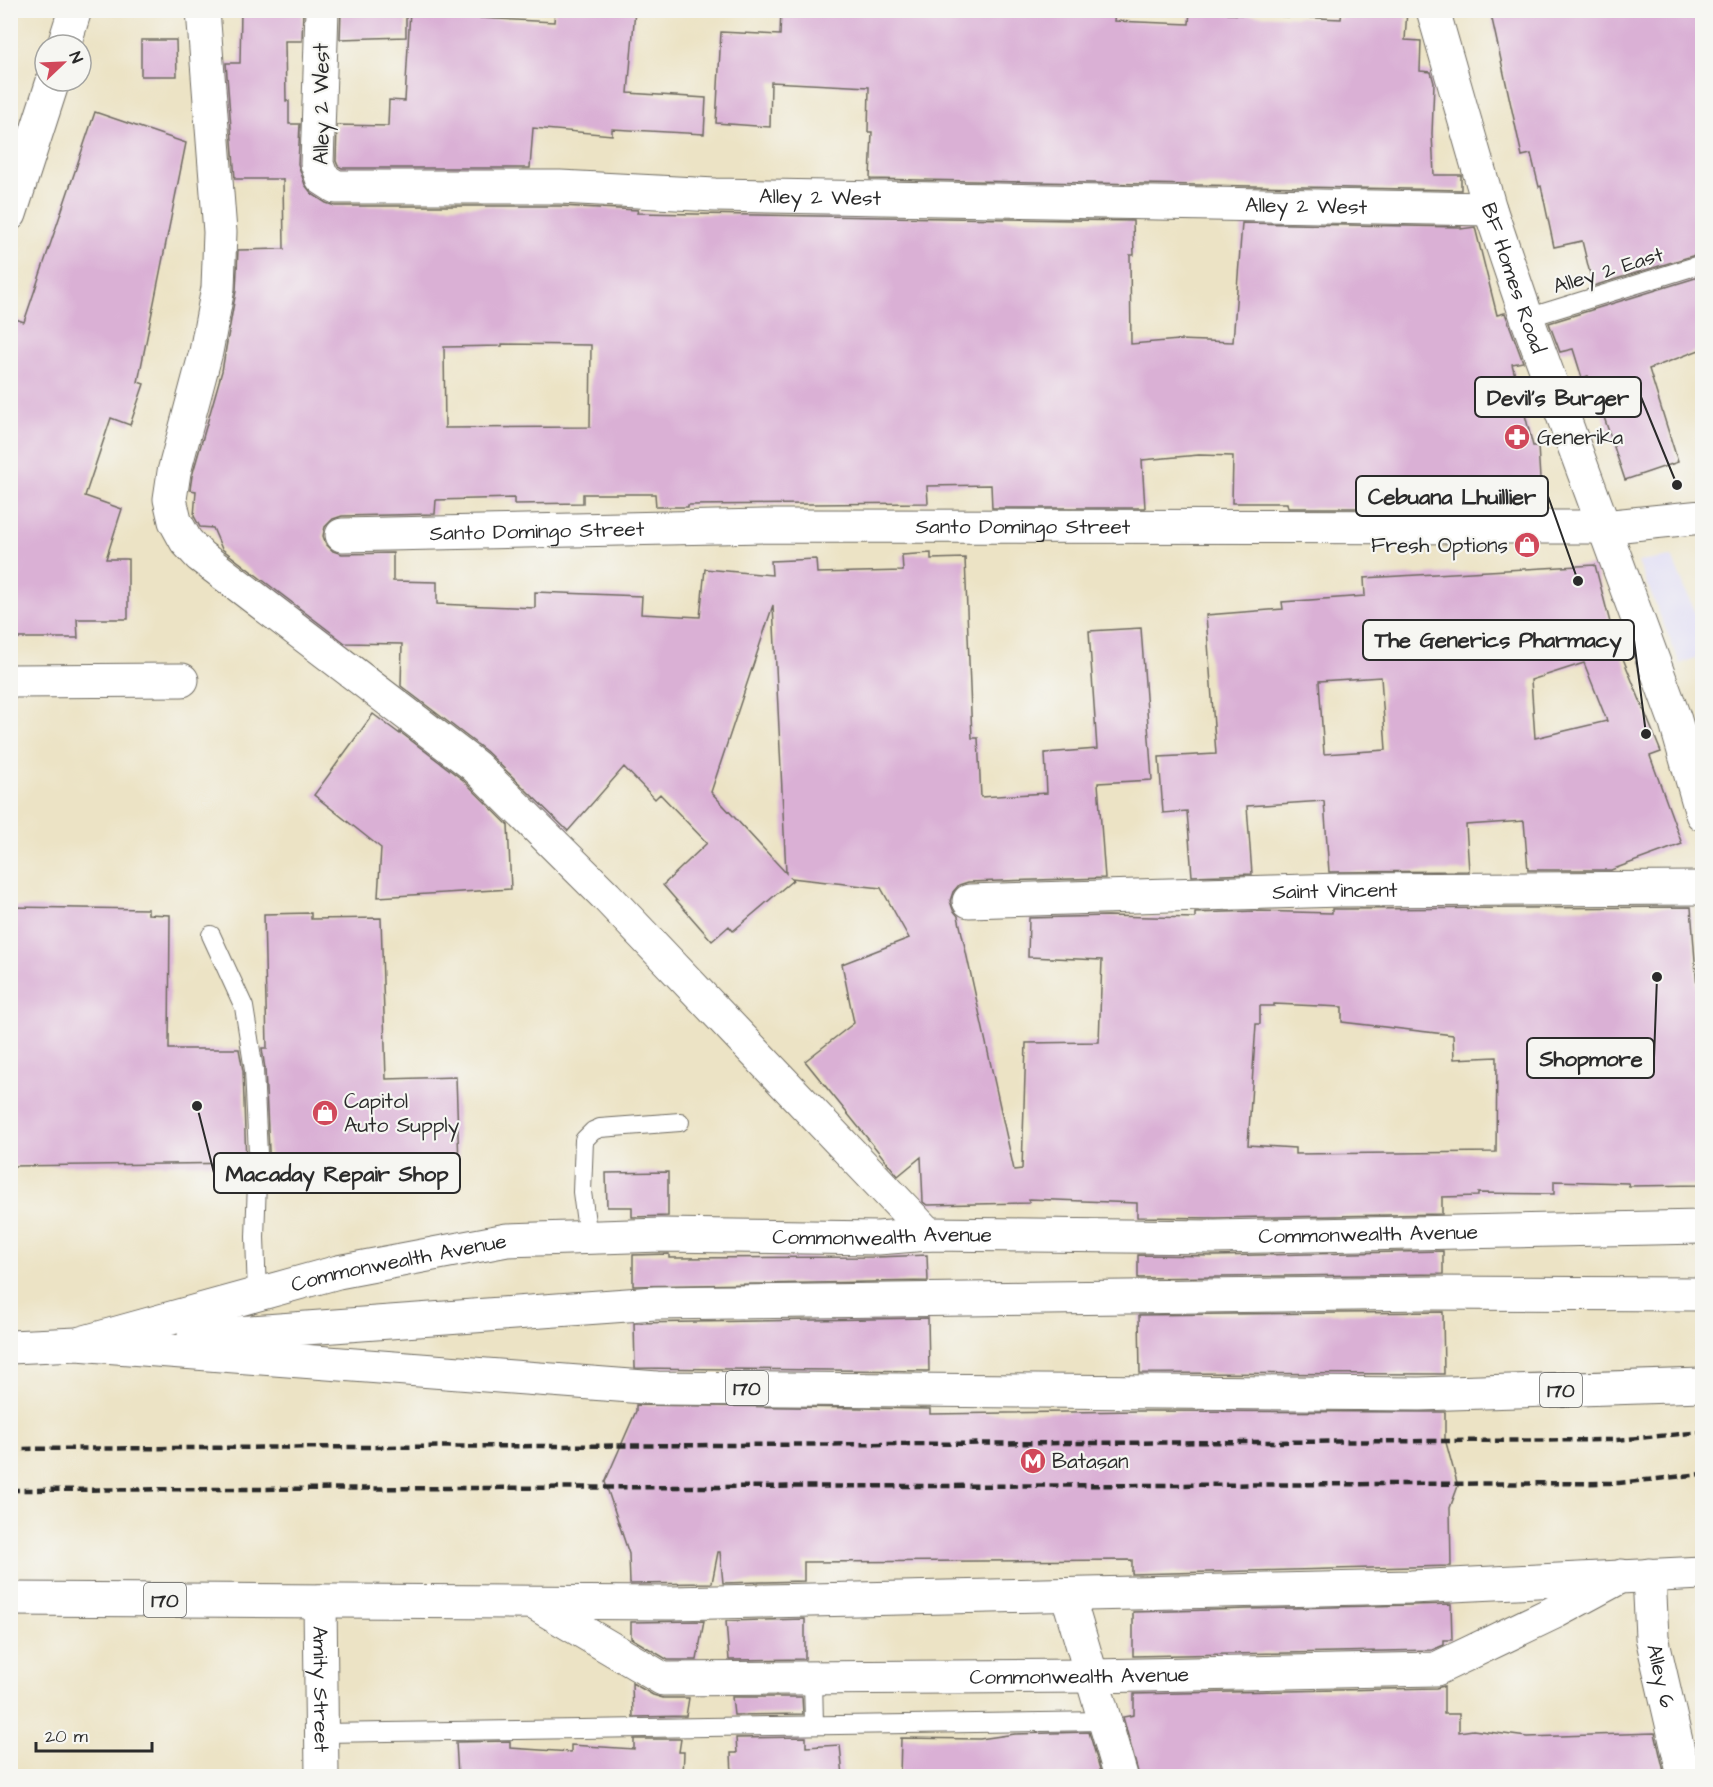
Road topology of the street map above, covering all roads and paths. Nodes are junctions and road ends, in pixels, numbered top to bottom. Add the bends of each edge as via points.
1 (75, 10) edge
2 (203, 10) edge
3 (322, 10) edge
4 (1433, 10) edge
5 (68, 33) edge
6 (48, 93) edge
7 (1490, 209) junction
8 (10, 214) edge
9 (1702, 264) edge
10 (1527, 318) junction
11 (1702, 517) edge
12 (1603, 527) junction
13 (342, 535) dead end
14 (182, 680) dead end
15 (10, 681) edge
16 (1702, 814) edge
17 (1702, 888) edge
18 (969, 901) dead end
19 (211, 935) dead end
20 (680, 1122) dead end
21 (1702, 1227) edge
22 (928, 1234) junction
23 (588, 1238) junction
24 (257, 1294) junction
25 (1702, 1294) edge
26 (77, 1344) junction
27 (10, 1347) edge
28 (1702, 1385) edge
29 (1702, 1573) edge
30 (1635, 1575) junction
31 (1068, 1596) junction
32 (10, 1599) edge
33 (320, 1601) junction
34 (534, 1603) junction
35 (1092, 1676) junction
36 (813, 1678) junction
37 (1104, 1721) junction
38 (814, 1725) junction
39 (322, 1733) junction
40 (322, 1776) edge
41 (1121, 1776) edge
42 (1684, 1776) edge

1 - 5 street
2 - 22 street via 220,243 218,288 206,352 170,499 175,521 186,541 200,556 475,766 606,896
3 - 7 street, Alley 2 West via 317,164 322,178 336,187 560,187 715,195
4 - 7 street, BF Homes Road
6 - 8 street
7 - 10 street, BF Homes Road
9 - 10 lane, Alley 2 East
10 - 12 street, BF Homes Road
11 - 12 street, Santo Domingo Street
12 - 13 street, Santo Domingo Street via 764,526
12 - 16 street, BF Homes Road via 1675,720
14 - 15 street
17 - 18 street, Saint Vincent via 1341,890
19 - 24 lane via 244,1007 254,1070
20 - 23 lane via 600,1128 584,1140 582,1192
21 - 22 street, Commonwealth Avenue / 170 via 1215,1237
22 - 23 street, Commonwealth Avenue / 170 via 878,1238
23 - 24 street, Commonwealth Avenue / 170 via 507,1240 338,1272
24 - 26 street, Commonwealth Avenue / 170
25 - 26 street via 1427,1293 655,1303
26 - 27 street, Commonwealth Avenue / 170
26 - 28 street, Commonwealth Avenue / 170 via 657,1388 1419,1394
29 - 30 street, Commonwealth Avenue / 170
30 - 31 street, Commonwealth Avenue / 170 via 1411,1587
30 - 35 street, Commonwealth Avenue / 170 via 1436,1669
30 - 42 street, Alley 6
31 - 34 street, Commonwealth Avenue / 170
31 - 35 street
32 - 33 street, Commonwealth Avenue / 170
33 - 34 street, Commonwealth Avenue / 170
33 - 39 street, Amity Street
34 - 36 street, Commonwealth Avenue / 170 via 663,1679
35 - 36 street, Commonwealth Avenue / 170
35 - 37 street
36 - 38 lane
37 - 38 lane
37 - 41 street
38 - 39 lane
39 - 40 street, Amity Street

